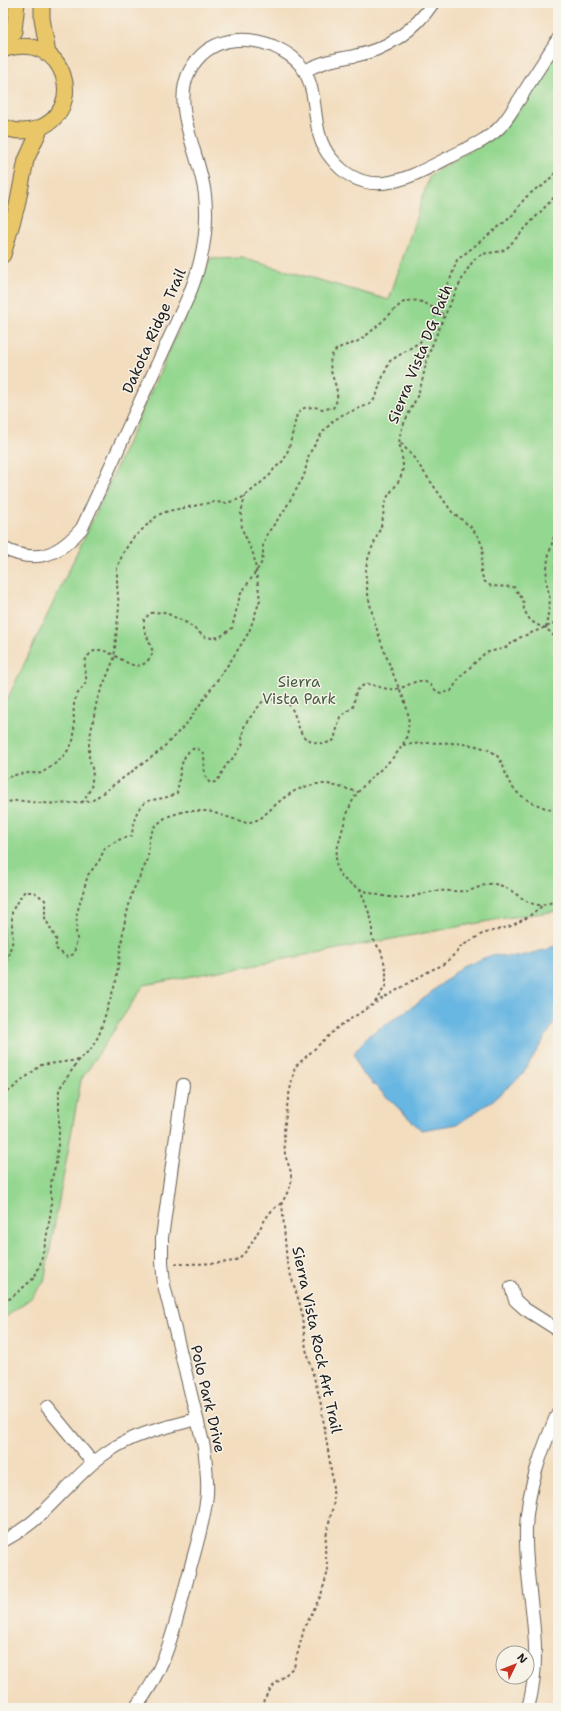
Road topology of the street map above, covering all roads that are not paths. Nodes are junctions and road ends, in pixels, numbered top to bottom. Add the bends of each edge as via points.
1 (17, 3) edge
2 (42, 3) edge
3 (433, 3) edge
4 (558, 39) edge
5 (3, 49) edge
6 (48, 54) junction
7 (305, 71) junction
8 (3, 126) edge
9 (41, 127) junction
10 (3, 255) edge
11 (3, 548) edge
12 (184, 1085) dead end
13 (511, 1287) dead end
14 (558, 1330) edge
15 (47, 1407) dead end
16 (558, 1412) edge
17 (197, 1418) junction
18 (93, 1463) junction
19 (3, 1541) edge
20 (135, 1708) edge
21 (528, 1708) edge

1 - 5 main road via 14,32
2 - 6 main road
3 - 7 street via 411,29 395,40 376,50 325,61
4 - 7 street, Dakota Ridge Trail via 506,119 492,134 404,180 393,182 361,180 350,175 330,158 318,131
5 - 6 main road via 26,45
6 - 9 main road via 58,64 66,92 58,113
7 - 11 street, Dakota Ridge Trail via 285,51 247,39 218,44 194,63 185,81 182,100 205,194 205,234 196,279 82,528 61,549 47,555 18,555
8 - 9 main road via 18,131 30,131
9 - 10 main road via 26,160 17,206
12 - 17 street, Polo Park Drive via 162,1238 162,1262 164,1285
13 - 14 street via 515,1300
15 - 18 street
16 - 21 street via 539,1460 526,1529 536,1656
17 - 18 street via 152,1430 128,1440
17 - 20 street, Polo Park Drive via 207,1472 204,1516 164,1659
18 - 19 street via 39,1516 20,1532

